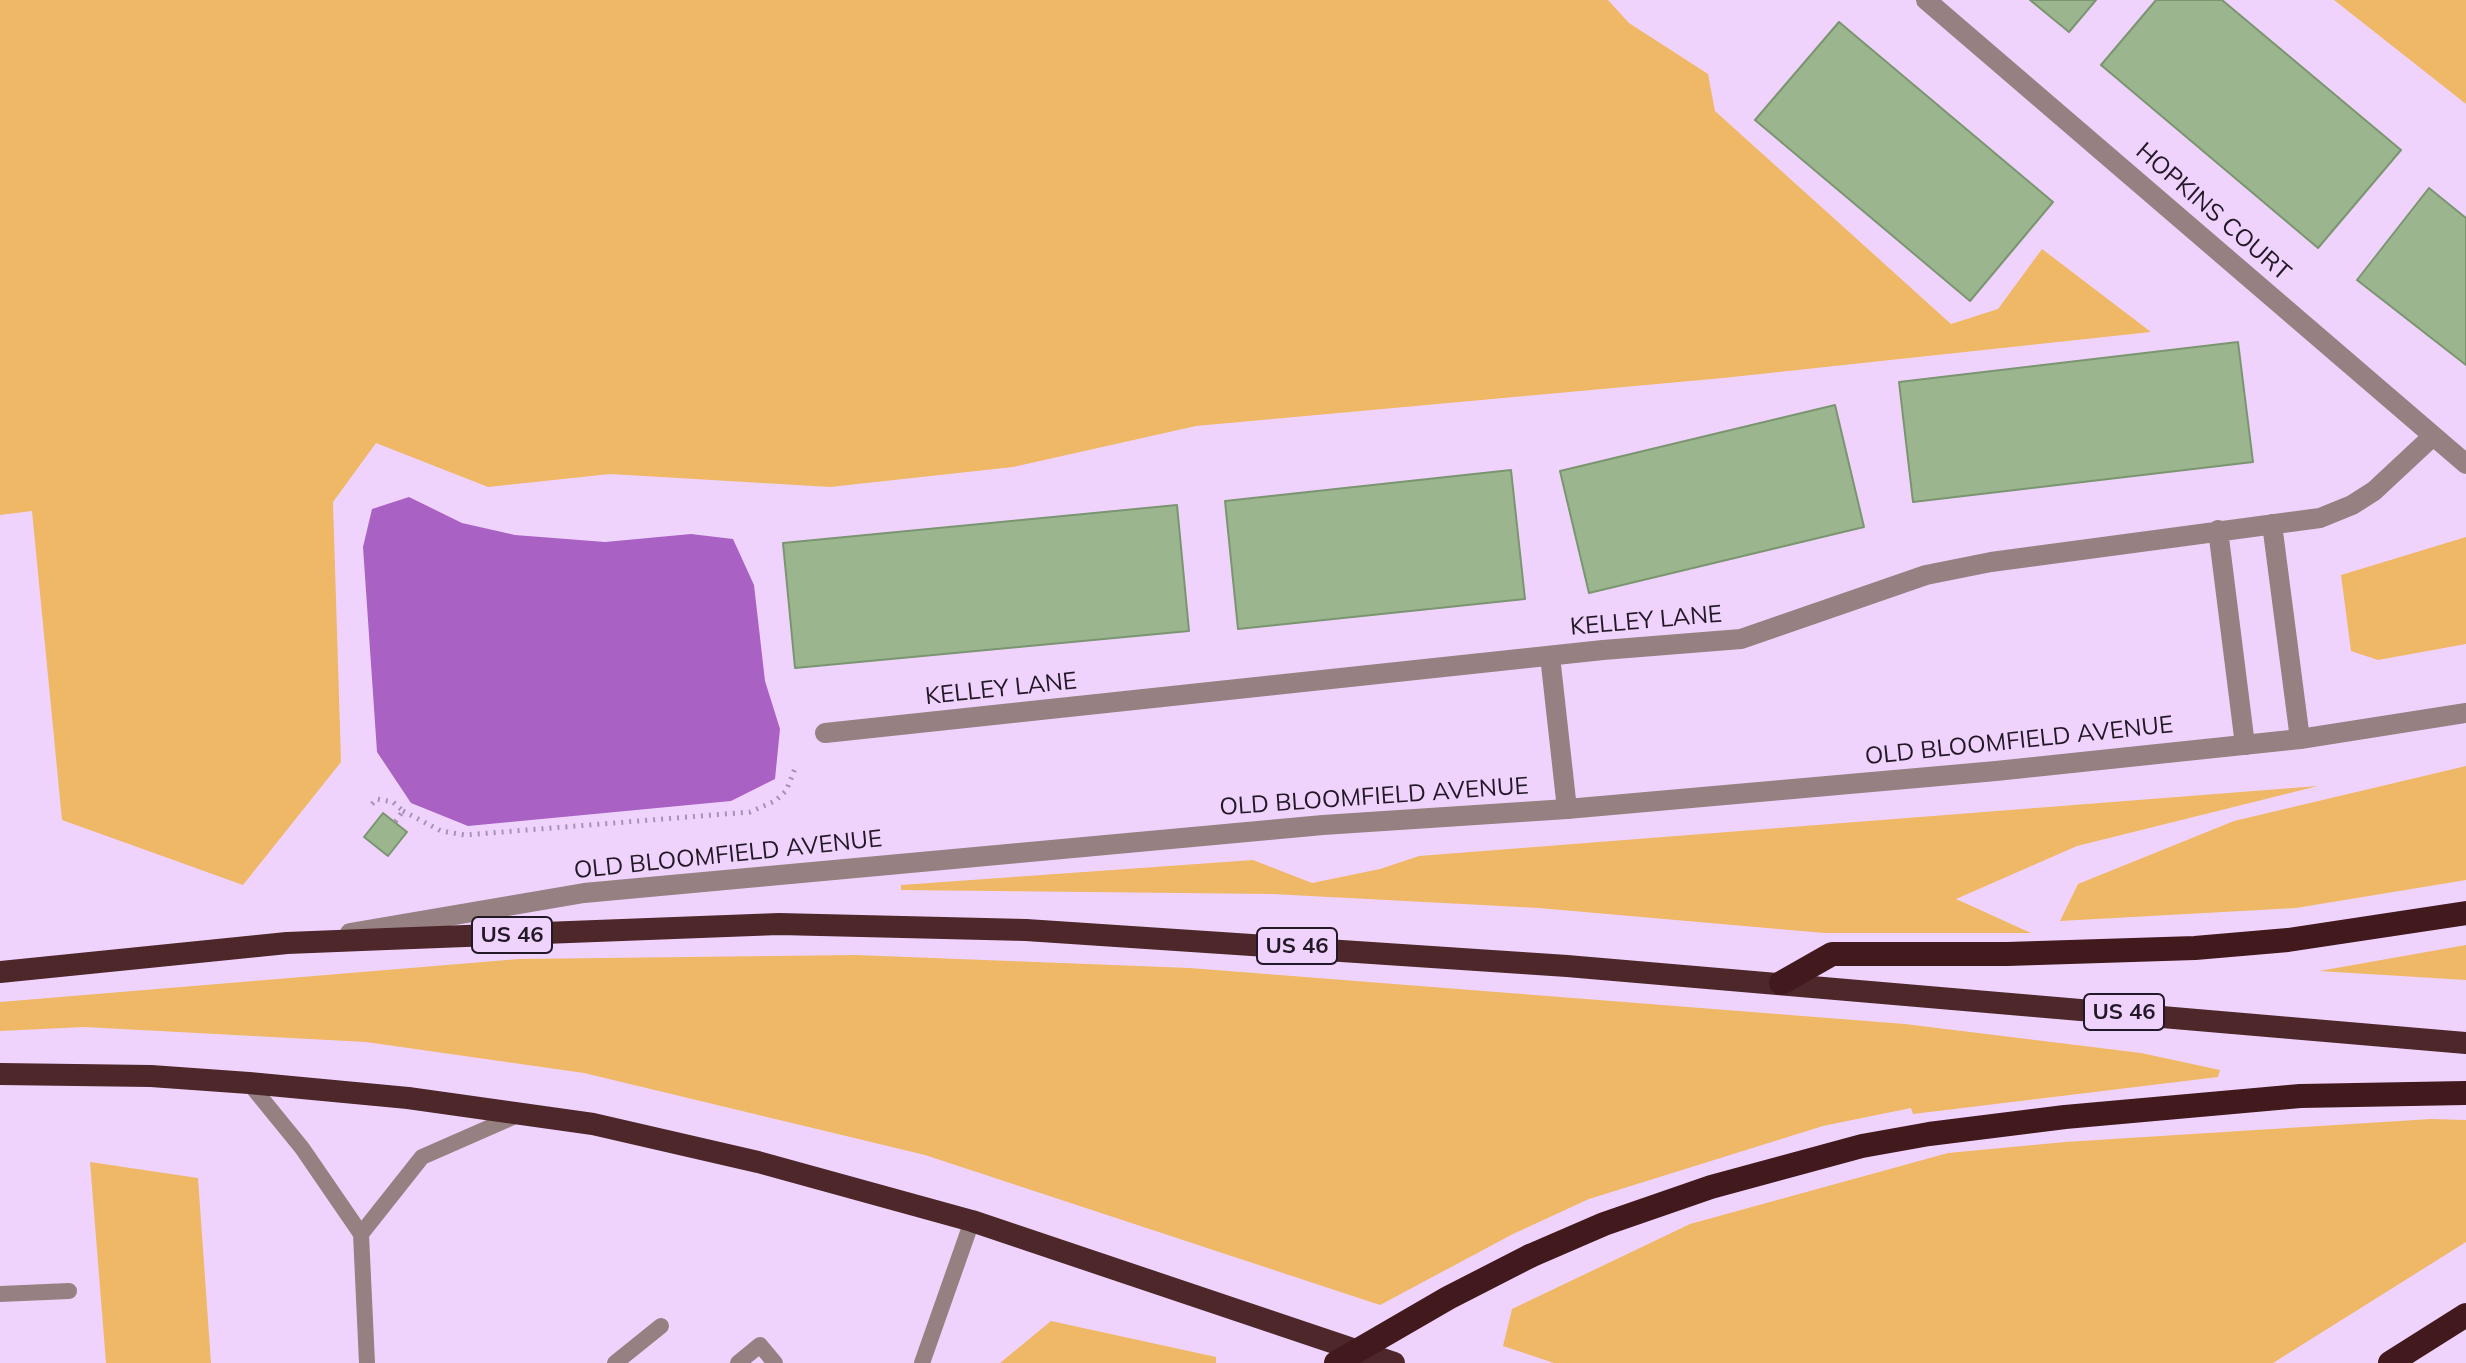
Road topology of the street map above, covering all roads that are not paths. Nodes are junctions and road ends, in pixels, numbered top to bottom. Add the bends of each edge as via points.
1 (1926, 0) edge
2 (2433, 436) junction
3 (2466, 464) edge
4 (2272, 524) junction
5 (2218, 530) junction
6 (1550, 656) junction
7 (2466, 713) edge
8 (825, 733) dead end
9 (2300, 739) junction
10 (2245, 745) junction
11 (1567, 809) junction
12 (2466, 913) edge
13 (287, 943) junction
14 (0, 972) edge
15 (1781, 983) junction
16 (2466, 1043) edge
17 (0, 1074) edge
18 (249, 1083) junction
19 (2466, 1093) edge
20 (520, 1114) junction
21 (972, 1221) junction
22 (361, 1234) junction
23 (69, 1291) dead end
24 (0, 1294) edge
25 (2466, 1315) edge
26 (661, 1326) dead end
27 (367, 1363) edge
28 (615, 1363) edge
29 (738, 1363) edge
30 (775, 1363) edge
31 (922, 1363) edge
32 (1336, 1363) edge
33 (1394, 1363) edge
34 (2390, 1363) edge

1 - 2 street, HOPKINS COURT
2 - 3 street, HOPKINS COURT
2 - 4 street, KELLEY LANE via 2394,476 2352,505 2320,518
4 - 5 street, KELLEY LANE
4 - 9 street
5 - 6 street, KELLEY LANE via 1926,575 1741,639
5 - 10 street
6 - 8 street, KELLEY LANE
6 - 11 street
7 - 9 street, OLD BLOOMFIELD AVENUE
9 - 10 street, OLD BLOOMFIELD AVENUE
10 - 11 street, OLD BLOOMFIELD AVENUE
11 - 13 street, OLD BLOOMFIELD AVENUE via 1323,825 584,893
12 - 15 highway via 2195,948 1832,954
13 - 14 highway, US 46
13 - 15 highway, US 46 via 779,924 1026,930
15 - 16 highway, US 46
17 - 18 highway
18 - 20 highway
18 - 22 lane
19 - 32 highway, bridge via 2286,1097 2065,1117 1862,1146 1711,1187 1604,1224 1448,1298
20 - 21 highway via 593,1124 743,1159
20 - 22 lane via 422,1157
21 - 31 lane
21 - 33 highway
22 - 27 lane
23 - 24 lane
25 - 34 highway
26 - 28 lane
29 - 30 lane via 760,1345

